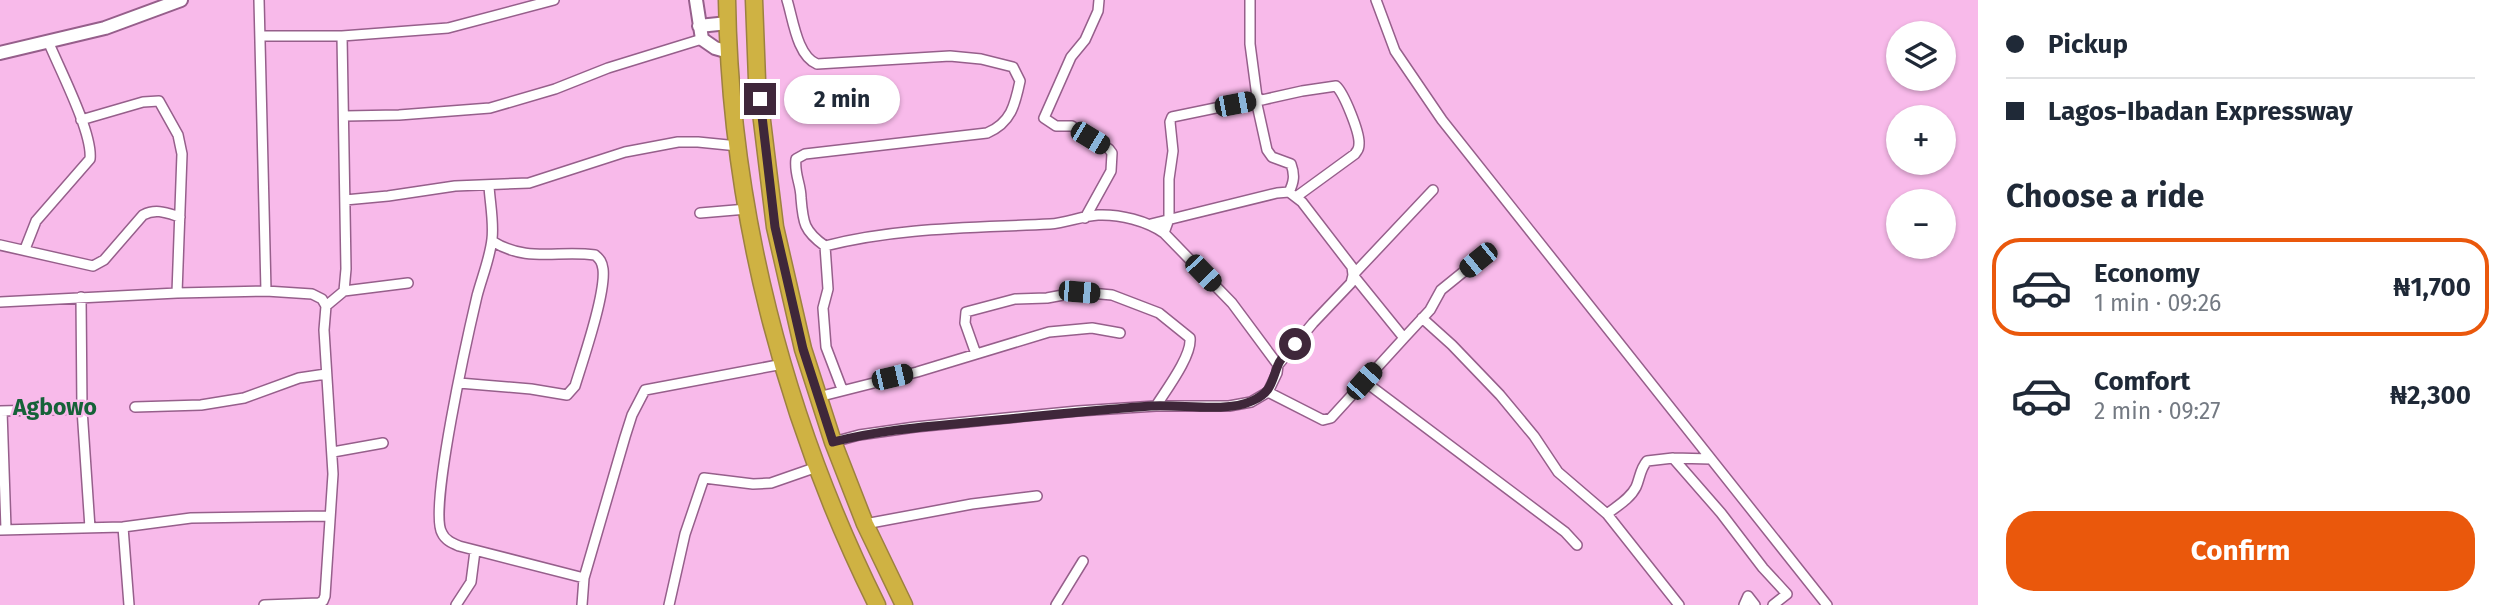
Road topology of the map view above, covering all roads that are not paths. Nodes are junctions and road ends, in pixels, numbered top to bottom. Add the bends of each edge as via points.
1 (181, 0) edge
2 (259, 0) edge
3 (554, 0) edge
4 (696, 0) edge
5 (727, 0) edge
6 (754, 0) edge
7 (787, 0) edge
8 (1099, 0) edge
9 (1250, 0) edge
10 (1376, 0) edge
11 (147, 6) edge
12 (727, 23) junction
13 (701, 32) junction
14 (260, 36) junction
15 (342, 36) junction
16 (48, 41) junction
17 (729, 52) junction
18 (0, 53) edge
19 (1257, 99) junction
20 (345, 116) junction
21 (81, 120) junction
22 (738, 146) junction
23 (489, 186) junction
24 (1433, 190) dead end
25 (1293, 195) junction
26 (345, 200) junction
27 (747, 209) junction
28 (700, 213) dead end
29 (180, 217) junction
30 (1085, 218) junction
31 (1169, 219) junction
32 (1151, 224) junction
33 (1164, 233) junction
34 (492, 241) junction
35 (0, 245) edge
36 (825, 246) junction
37 (25, 249) junction
38 (1478, 260) dead end
39 (1353, 275) junction
40 (408, 282) dead end
41 (266, 291) junction
42 (344, 291) junction
43 (177, 293) junction
44 (81, 297) junction
45 (0, 302) edge
46 (326, 306) junction
47 (1422, 318) junction
48 (1120, 332) dead end
49 (1404, 338) junction
50 (976, 354) junction
51 (783, 364) junction
52 (1278, 365) junction
53 (326, 374) junction
54 (1364, 381) junction
55 (459, 383) junction
56 (842, 389) junction
57 (1268, 392) junction
58 (818, 397) junction
59 (1156, 406) junction
60 (135, 407) dead end
61 (82, 410) junction
62 (1, 411) edge
63 (833, 442) junction
64 (383, 443) dead end
65 (333, 452) junction
66 (1673, 458) junction
67 (1711, 459) junction
68 (817, 467) junction
69 (1037, 496) dead end
70 (1607, 514) junction
71 (329, 516) junction
72 (865, 524) junction
73 (123, 527) junction
74 (90, 528) junction
75 (3, 530) edge
76 (1577, 545) dead end
77 (475, 551) junction
78 (1083, 561) dead end
79 (584, 578) junction
80 (129, 605) edge
81 (264, 605) edge
82 (456, 605) edge
83 (582, 605) edge
84 (669, 605) edge
85 (877, 605) edge
86 (904, 605) edge
87 (1056, 605) edge
88 (1679, 605) edge
89 (1744, 605) edge
90 (1755, 605) edge
91 (1773, 605) edge
92 (1827, 605) edge

1 - 11 street
2 - 14 street
3 - 15 street via 448,28
4 - 13 street
5 - 12 highway
6 - 58 highway via 757,80 775,227
7 - 36 street via 805,54 817,64 950,56 1013,67 1020,81 1010,116 988,133 805,154 796,159 804,225
8 - 30 street via 1085,40 1071,57 1044,118 1056,126 1072,126 1112,153 1111,171
9 - 19 street
10 - 67 street via 1395,51 1442,120
11 - 16 street via 105,28
12 - 13 street
12 - 17 highway
13 - 17 street via 715,48
13 - 20 street via 555,89 490,108
14 - 15 street
14 - 41 street
15 - 20 street
16 - 18 street
16 - 21 street
17 - 22 highway
19 - 25 street via 1267,150 1272,157 1291,164 1294,172
19 - 25 street via 1336,86 1357,132 1358,151
19 - 31 street via 1172,117
20 - 26 street
21 - 29 street via 159,101 178,135 182,154
21 - 37 street via 90,159 36,221
22 - 23 street via 660,145 529,183
22 - 27 highway
23 - 26 street
23 - 34 street
24 - 39 street
25 - 31 street via 1268,194
25 - 39 street via 1352,267
26 - 42 street
27 - 28 street
27 - 51 highway
29 - 37 street via 158,211 143,215 93,267
29 - 43 street
30 - 32 street via 1111,216
30 - 36 street via 1054,224 930,229
31 - 32 street
31 - 33 street
32 - 33 street
33 - 52 street via 1232,303
34 - 55 street
34 - 55 street via 515,253 595,255 603,268 597,307 575,386 567,395
35 - 37 street
36 - 56 street via 826,347
38 - 47 street via 1441,290
39 - 49 street
39 - 52 street via 1351,283
40 - 42 street
41 - 43 street
41 - 46 street via 312,294
42 - 46 street
43 - 44 street
44 - 45 street
44 - 61 street
46 - 53 street
47 - 49 street
47 - 70 street via 1500,395 1558,472
48 - 50 street via 1062,330
49 - 54 street
50 - 56 street
50 - 59 street via 966,313 1016,299 1079,292 1112,295 1159,313 1190,338 1191,346
51 - 68 highway
51 - 79 street via 645,390 632,415
52 - 57 street
53 - 60 street via 299,378 244,398
53 - 65 street
54 - 57 street via 1331,418 1323,420
54 - 76 street via 1565,531
55 - 77 street via 439,525 448,541
56 - 58 street
57 - 59 street via 1251,402 1229,406
58 - 63 highway
59 - 63 street via 915,427
61 - 62 street
61 - 74 street
62 - 75 street
63 - 72 highway
64 - 65 street
65 - 71 street
66 - 67 street
66 - 70 street via 1647,461 1629,497
66 - 91 street via 1787,594
67 - 92 street
68 - 84 street via 771,483 704,478
68 - 85 highway via 851,554
69 - 72 street
70 - 88 street
71 - 73 street via 191,518
71 - 81 street via 323,601
72 - 86 highway
73 - 74 street
73 - 80 street
74 - 75 street
77 - 79 street
77 - 82 street via 471,582
78 - 87 street
79 - 83 street
89 - 90 street via 1748,596

